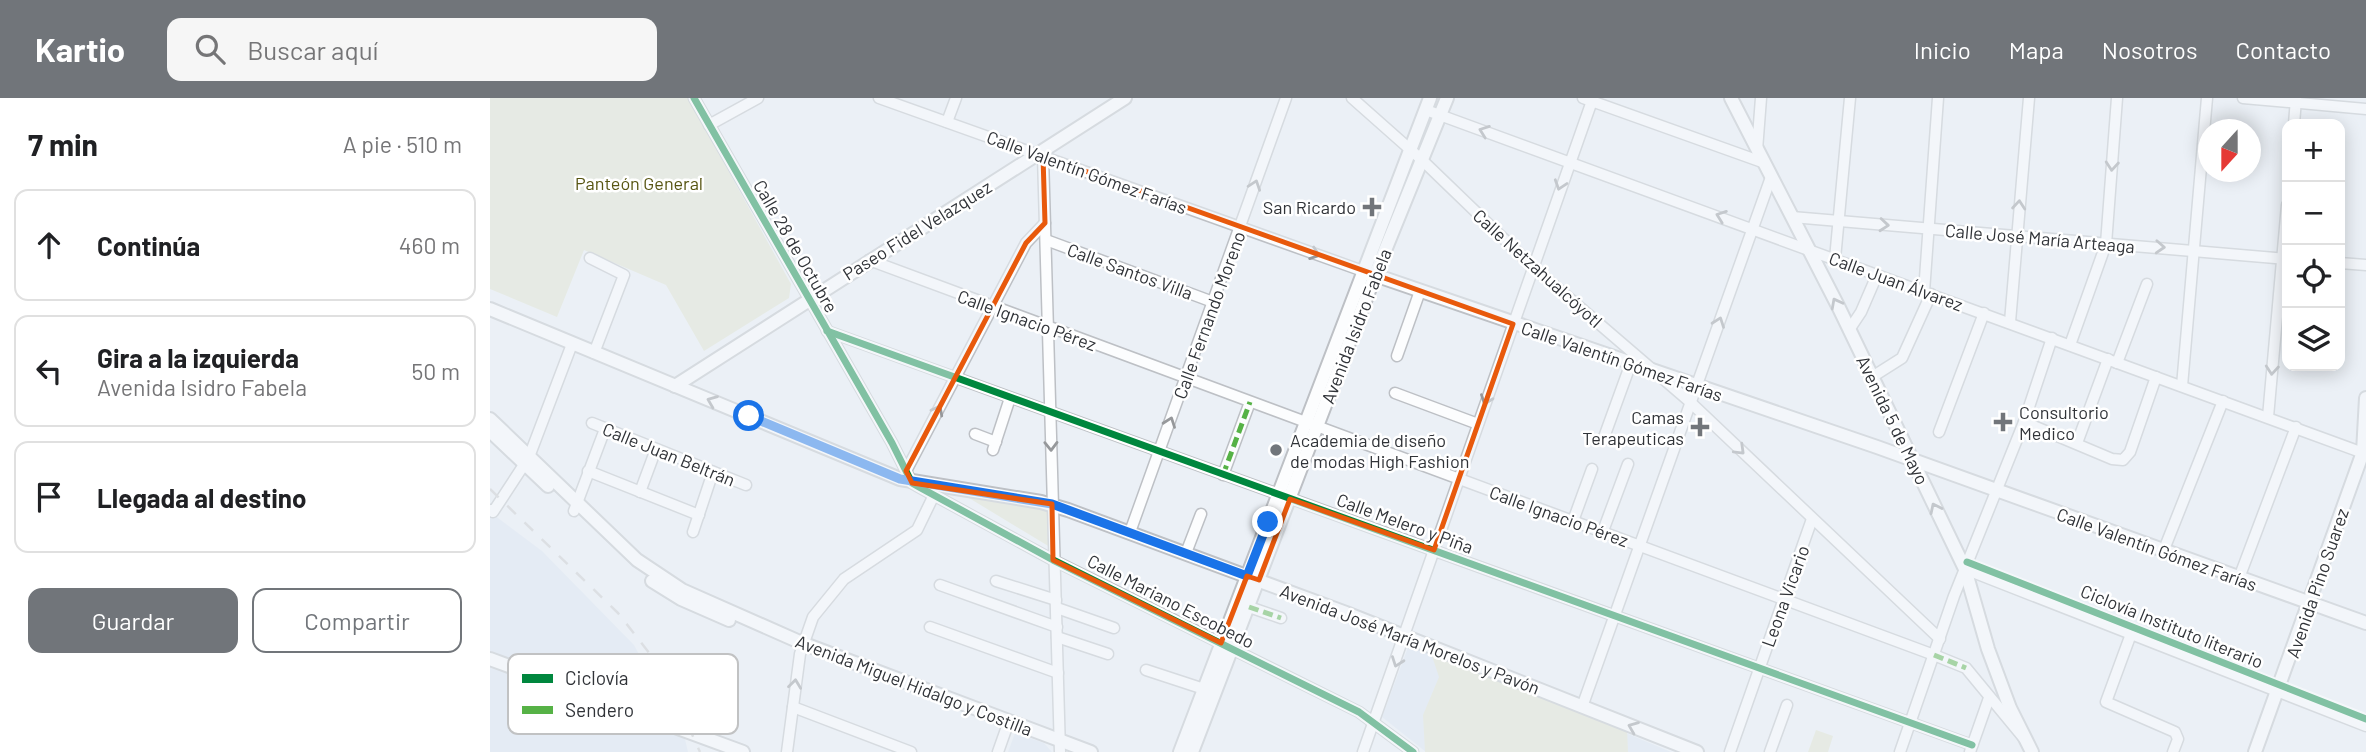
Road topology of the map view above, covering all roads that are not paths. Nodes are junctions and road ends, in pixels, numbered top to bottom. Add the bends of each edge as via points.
1 (694, 98) edge
2 (758, 98) edge
3 (879, 98) edge
4 (956, 98) edge
5 (1125, 98) edge
6 (1286, 98) edge
7 (1352, 98) edge
8 (1447, 98) edge
9 (1731, 98) edge
10 (1761, 98) edge
11 (1850, 98) edge
12 (1938, 98) edge
13 (2029, 98) edge
14 (2118, 98) edge
15 (2207, 98) edge
16 (2243, 98) edge
17 (1589, 99) edge
18 (2296, 100) edge
19 (1428, 104) edge
20 (2366, 109) edge
21 (1441, 115) junction
22 (2294, 119) edge
23 (947, 122) junction
24 (709, 125) junction
25 (1410, 150) junction
26 (1041, 155) junction
27 (1759, 157) junction
28 (1422, 160) junction
29 (1568, 161) junction
30 (1770, 180) junction
31 (1792, 218) junction
32 (1839, 221) junction
33 (1045, 223) junction
34 (1240, 227) junction
35 (1753, 228) junction
36 (1927, 229) junction
37 (2016, 234) junction
38 (1046, 240) junction
39 (2106, 244) junction
40 (2194, 249) junction
41 (1808, 250) junction
42 (590, 258) dead end
43 (1835, 259) junction
44 (2282, 259) edge
45 (869, 260) junction
46 (2345, 263) edge
47 (2366, 265) edge
48 (1534, 267) junction
49 (1369, 273) junction
50 (1877, 275) junction
51 (2147, 284) dead end
52 (2282, 287) edge
53 (1420, 291) junction
54 (1928, 293) junction
55 (808, 299) junction
56 (1213, 302) junction
57 (993, 308) junction
58 (490, 309) edge
59 (1984, 313) junction
60 (2010, 322) junction
61 (1513, 324) junction
62 (1049, 328) junction
63 (1849, 330) junction
64 (827, 331) junction
65 (2052, 338) junction
66 (572, 344) junction
67 (2070, 345) junction
68 (594, 353) junction
69 (1397, 356) dead end
70 (2112, 361) junction
71 (1630, 363) junction
72 (1653, 371) junction
73 (1872, 377) junction
74 (2156, 377) junction
75 (955, 378) junction
76 (1186, 379) junction
77 (675, 386) junction
78 (1695, 386) junction
79 (2182, 386) junction
80 (1395, 393) dead end
81 (1010, 398) junction
82 (2366, 398) edge
83 (1689, 401) junction
84 (2223, 401) junction
85 (1250, 402) junction
86 (1050, 412) junction
87 (2268, 416) junction
88 (2024, 422) junction
89 (592, 424) dead end
90 (1478, 424) junction
91 (1311, 425) junction
92 (491, 426) edge
93 (2296, 427) junction
94 (606, 429) junction
95 (1939, 432) dead end
96 (975, 435) dead end
97 (1603, 440) dead end
98 (2077, 443) junction
99 (656, 449) junction
100 (1160, 452) junction
101 (2365, 452) edge
102 (1912, 460) junction
103 (527, 461) junction
104 (1628, 464) dead end
105 (1592, 469) dead end
106 (588, 471) junction
107 (713, 472) junction
108 (1223, 475) junction
109 (909, 477) junction
110 (1459, 479) junction
111 (746, 485) dead end
112 (1996, 491) junction
113 (640, 492) junction
114 (934, 495) junction
115 (1284, 497) junction
116 (576, 502) junction
117 (1052, 504) junction
118 (491, 511) edge
119 (1201, 514) dead end
120 (699, 515) junction
121 (1812, 519) junction
122 (1573, 521) junction
123 (1603, 531) junction
124 (693, 532) dead end
125 (1130, 532) junction
126 (1639, 545) junction
127 (1434, 550) junction
128 (2163, 552) junction
129 (1186, 553) junction
130 (1054, 559) junction
131 (1965, 569) junction
132 (1253, 578) junction
133 (2239, 578) junction
134 (996, 581) dead end
135 (940, 585) dead end
136 (1784, 599) junction
137 (1056, 604) junction
138 (2310, 604) junction
139 (1249, 607) junction
140 (1615, 615) junction
141 (1281, 618) dead end
142 (2366, 623) edge
143 (930, 627) dead end
144 (1114, 628) dead end
145 (1057, 632) junction
146 (2132, 634) junction
147 (1405, 636) junction
148 (1940, 639) junction
149 (802, 643) junction
150 (1227, 646) junction
151 (1108, 654) dead end
152 (1934, 655) junction
153 (490, 659) edge
154 (508, 666) edge
155 (1760, 667) junction
156 (1146, 670) dead end
157 (1058, 673) junction
158 (1203, 690) junction
159 (2278, 693) junction
160 (1989, 698) junction
161 (1787, 705) dead end
162 (793, 707) junction
163 (1582, 707) junction
164 (2006, 711) junction
165 (1009, 721) junction
166 (1374, 721) junction
167 (1910, 722) junction
168 (2366, 726) edge
169 (686, 734) edge
170 (1060, 746) edge
171 (723, 748) edge
172 (1971, 749) edge
173 (743, 752) edge
174 (787, 752) edge
175 (911, 752) edge
176 (998, 752) edge
177 (1091, 752) edge
178 (1180, 752) edge
179 (1192, 752) edge
180 (1363, 752) edge
181 (1413, 752) edge
182 (1697, 752) edge
183 (1730, 752) edge
184 (1770, 752) edge
185 (1900, 752) edge
186 (2032, 752) edge
187 (2173, 752) edge
188 (2255, 752) edge

1 - 24 street, Calle 28 de Octubre
2 - 24 street
3 - 23 street, Calle Valentín Gómez Farías
4 - 23 street
5 - 26 main road, Paseo Fidel Velazquez
34 -> 6 street, Calle Fernando Moreno
7 - 25 street, Calle Netzahualcóyotl
8 - 21 main road, Avenida Isidro Fabela
9 - 27 main road, Avenida 5 de Mayo
10 - 27 street
11 - 32 street
12 - 36 street
37 -> 13 street
14 -> 39 street
15 - 40 street
16 - 18 street
17 - 27 street
17 - 29 street
18 - 20 street
18 - 22 street
19 - 21 street, Calle Juan Álvarez
19 - 25 main road, Avenida Isidro Fabela
21 - 28 main road, Avenida Isidro Fabela
29 -> 21 street, Calle Juan Álvarez
23 - 26 street, Calle Valentín Gómez Farías
24 - 55 street, Calle 28 de Octubre
25 - 28 street, Calle Netzahualcóyotl
25 - 49 main road, Avenida Isidro Fabela
26 - 33 street
26 - 34 street, Calle Valentín Gómez Farías
26 - 45 main road, Paseo Fidel Velazquez
27 - 30 main road, Avenida 5 de Mayo
28 - 48 street, Calle Netzahualcóyotl
28 - 49 main road, Avenida Isidro Fabela
35 -> 29 street, Calle Juan Álvarez
29 -> 48 street
30 - 31 main road, Avenida 5 de Mayo
30 - 35 street
31 - 32 street, Calle José María Arteaga
31 - 41 main road, Avenida 5 de Mayo
32 -> 36 street, Calle José María Arteaga
32 - 43 street
33 - 38 street
33 - 57 street via 1026,243
34 -> 49 street, Calle Valentín Gómez Farías
34 - 56 street, Calle Fernando Moreno
35 - 41 street, Calle Juan Álvarez
78 -> 35 street
36 - 37 street, Calle José María Arteaga
36 - 54 street
37 - 39 street, Calle José María Arteaga
37 - 60 street
38 - 56 street, Calle Santos Villa
38 - 62 street
39 -> 40 street, Calle José María Arteaga
39 - 67 street
40 - 44 street, Calle José María Arteaga
40 - 79 street
41 - 43 street, Calle Juan Álvarez
63 -> 41 main road, Avenida 5 de Mayo
42 - 68 street via 624,274
43 - 50 street, Calle Juan Álvarez
45 - 55 main road, Paseo Fidel Velazquez
45 - 57 street, Calle Ignacio Pérez
46 - 47 street
48 - 61 street
48 - 72 street, Calle Netzahualcóyotl
49 - 53 main road, Calle Valentín Gómez Farías
49 - 91 main road, Avenida Isidro Fabela
50 - 54 street, Calle Juan Álvarez
50 - 63 street
51 - 70 street
52 -> 87 street
53 - 61 main road, Calle Valentín Gómez Farías
53 - 69 street
54 - 59 street, Calle Juan Álvarez
54 - 73 street via 1902,358
55 - 64 street, Calle 28 de Octubre
55 - 77 main road, Paseo Fidel Velazquez
56 - 76 street, Calle Fernando Moreno
57 - 62 street, Calle Ignacio Pérez
57 - 75 street
58 - 66 main road, Avenida José María Morelos y Pavón
59 - 60 street, Calle Juan Álvarez
59 - 95 street
60 - 65 street, Calle Juan Álvarez
61 - 71 main road, Calle Valentín Gómez Farías
61 -> 90 street
62 - 76 street, Calle Ignacio Pérez
62 - 86 street
63 - 73 main road, Avenida 5 de Mayo
64 - 75 street, Calle Melero y Piña
64 - 109 street, Calle 28 de Octubre
65 - 67 street, Calle Juan Álvarez
65 - 88 street
66 - 68 main road, Avenida José María Morelos y Pavón
66 - 103 street
67 - 70 street, Calle Juan Álvarez
68 - 77 main road, Avenida José María Morelos y Pavón
70 - 74 street, Calle Juan Álvarez
70 - 98 street
71 - 72 main road, Calle Valentín Gómez Farías
71 - 97 street
72 - 78 main road, Calle Valentín Gómez Farías
72 - 83 street, Calle Netzahualcóyotl
73 - 102 main road, Avenida 5 de Mayo
74 - 79 street, Calle Juan Álvarez
74 - 98 street via 2130,452 2119,460
75 - 81 street, Calle Melero y Piña
109 -> 75 street
76 - 85 street, Calle Ignacio Pérez
100 -> 76 street, Calle Fernando Moreno
109 -> 77 main road, Avenida José María Morelos y Pavón
78 - 83 street
78 - 102 main road, Calle Valentín Gómez Farías
79 - 84 street, Calle Juan Álvarez
80 - 90 street
81 - 86 street, Calle Melero y Piña
81 - 96 street via 995,446
82 - 101 main road, Avenida Pino Suarez
83 -> 121 street, Calle Netzahualcóyotl
83 - 126 street
84 - 87 street, Calle Juan Álvarez
84 - 128 street
85 - 91 street, Calle Ignacio Pérez
85 - 108 street
86 - 100 street, Calle Melero y Piña
86 -> 117 street
87 - 93 street, Calle Juan Álvarez
88 - 98 street
88 - 112 street
89 - 94 street, Calle Juan Beltrán
90 - 110 street
91 - 110 street, Calle Ignacio Pérez
91 - 115 main road, Avenida Isidro Fabela
92 - 103 main road, Avenida Miguel Hidalgo y Costilla
93 - 101 street, Calle Juan Álvarez
93 - 133 street
94 - 99 street, Calle Juan Beltrán
94 - 106 street
99 - 107 street, Calle Juan Beltrán
99 - 113 street
100 - 108 street, Calle Melero y Piña
100 - 125 street, Calle Fernando Moreno
101 - 138 main road, Avenida Pino Suarez
102 - 112 main road, Calle Valentín Gómez Farías
131 -> 102 main road, Avenida 5 de Mayo
103 - 116 main road, Avenida Miguel Hidalgo y Costilla
103 - 118 street
104 - 123 street
105 - 122 street
106 - 113 street
106 - 116 street
107 - 111 street, Calle Juan Beltrán
107 - 120 street
108 - 115 street, Calle Melero y Piña
109 - 114 street, Calle Mariano Escobedo
109 - 117 main road, Avenida José María Morelos y Pavón
110 - 122 street, Calle Ignacio Pérez
110 - 127 street
112 - 128 main road, Calle Valentín Gómez Farías
112 - 131 street
113 - 120 street
114 - 130 street, Calle Mariano Escobedo
114 - 149 street via 917,530 852,572 828,596
115 - 127 street, Calle Melero y Piña
115 - 132 main road, Avenida Isidro Fabela
116 - 149 main road, Avenida Miguel Hidalgo y Costilla via 636,569 667,591 744,627
117 - 125 main road, Avenida José María Morelos y Pavón
117 - 130 street
119 - 129 street
120 - 124 street
121 - 136 street, Leona Vicario
121 - 148 street, Calle Netzahualcóyotl
122 - 123 street, Calle Ignacio Pérez
123 - 126 street, Calle Ignacio Pérez
125 - 129 main road, Avenida José María Morelos y Pavón
126 - 136 street, Calle Ignacio Pérez
126 - 140 street
127 - 140 street, Calle Melero y Piña
127 - 147 street
128 - 133 main road, Calle Valentín Gómez Farías
129 - 132 main road, Avenida José María Morelos y Pavón
130 - 137 street
130 - 150 street, Calle Mariano Escobedo
131 - 146 street
131 - 148 street
131 - 164 main road, Avenida 5 de Mayo
132 - 139 main road, Avenida Isidro Fabela
132 - 147 main road, Avenida José María Morelos y Pavón
132 - 150 main road, Avenida Isidro Fabela
133 - 138 main road, Calle Valentín Gómez Farías
134 - 137 street
135 - 145 street
136 - 152 street, Calle Ignacio Pérez
136 - 155 street, Leona Vicario
137 - 144 street
137 - 145 street
138 - 142 main road, Calle Valentín Gómez Farías
138 - 159 main road, Avenida Pino Suarez
139 - 141 street
139 - 150 main road, Avenida Isidro Fabela
140 - 155 street, Calle Melero y Piña
140 - 163 street
143 - 157 street
145 - 151 street
145 - 157 street
146 - 159 street
146 - 187 street via 2106,702 2175,732 2178,739
147 - 163 main road, Avenida José María Morelos y Pavón
147 -> 166 street
148 - 152 street
162 -> 149 street
149 - 165 main road, Avenida Miguel Hidalgo y Costilla
150 - 158 main road, Avenida Isidro Fabela
150 - 166 street, Calle Mariano Escobedo
150 - 179 main road, Avenida Isidro Fabela
152 - 160 street, Calle Ignacio Pérez via 1966,668
152 - 167 street
153 - 154 main road
155 - 167 street, Calle Melero y Piña
155 - 183 street, Leona Vicario
156 - 158 street
157 - 170 street
158 - 178 main road, Avenida Isidro Fabela
159 - 168 street
159 - 188 main road, Avenida Pino Suarez
160 - 164 street
160 - 172 street
161 - 184 street
162 - 174 street
162 - 175 street
182 -> 163 main road, Avenida José María Morelos y Pavón
164 - 186 main road, Avenida 5 de Mayo
165 - 170 main road, Avenida Miguel Hidalgo y Costilla
165 - 176 street
166 - 180 street
166 - 181 street, Calle Mariano Escobedo
167 - 172 street, Calle Melero y Piña
167 - 185 street
169 - 171 main road
170 - 177 main road, Avenida Miguel Hidalgo y Costilla
171 - 173 main road

